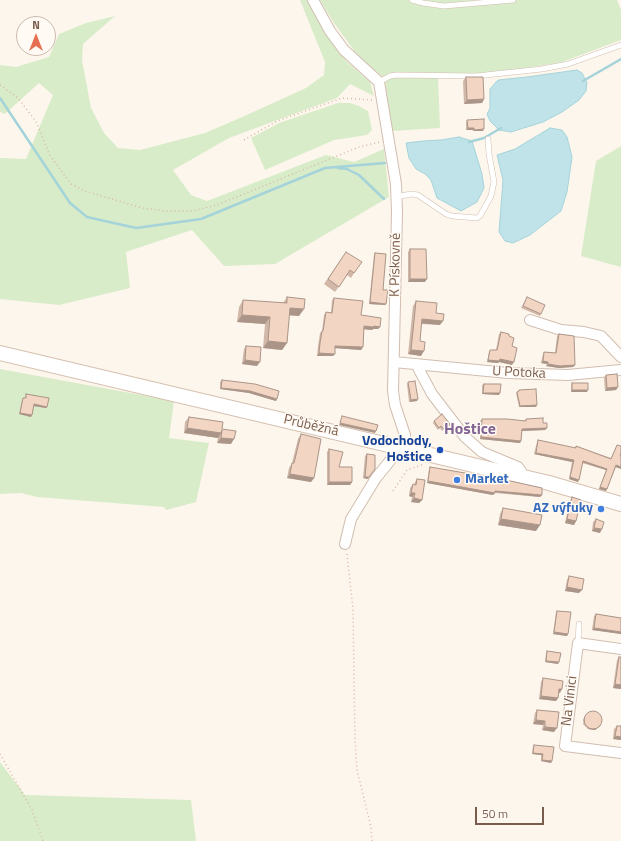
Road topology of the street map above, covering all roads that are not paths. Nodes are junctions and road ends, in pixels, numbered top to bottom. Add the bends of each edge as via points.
1 (313, 0) edge
2 (412, 0) edge
3 (513, 0) edge
4 (621, 45) edge
5 (379, 82) junction
6 (488, 139) dead end
7 (396, 197) junction
8 (530, 320) dead end
9 (0, 352) edge
10 (621, 357) edge
11 (394, 362) junction
12 (416, 364) junction
13 (621, 370) edge
14 (401, 447) junction
15 (522, 476) junction
16 (621, 504) edge
17 (345, 544) road end
18 (579, 624) dead end
19 (578, 643) junction
20 (621, 649) edge
21 (621, 753) edge

1 - 5 street via 344,50
2 - 3 lane via 422,4 444,6
4 - 5 lane via 568,64 542,69 476,76 396,75
5 - 7 street, K Pískovně
6 - 7 lane via 494,182 492,196 477,218 446,214 418,195
7 - 11 street, K Pískovně
8 - 10 street via 561,330 601,336
9 - 14 street, Průběžná
11 - 12 street, U Potoka
11 - 14 street, K Pískovně via 395,405 405,435
12 - 13 street, U Potoka via 508,373 568,375
12 - 15 street via 432,394 465,437 482,452 518,467 522,471
14 - 15 street, Průběžná
14 - 17 street via 376,478 351,519
15 - 16 street, Průběžná
18 - 19 lane
19 - 20 street
19 - 21 street, Na Vinici via 565,746

